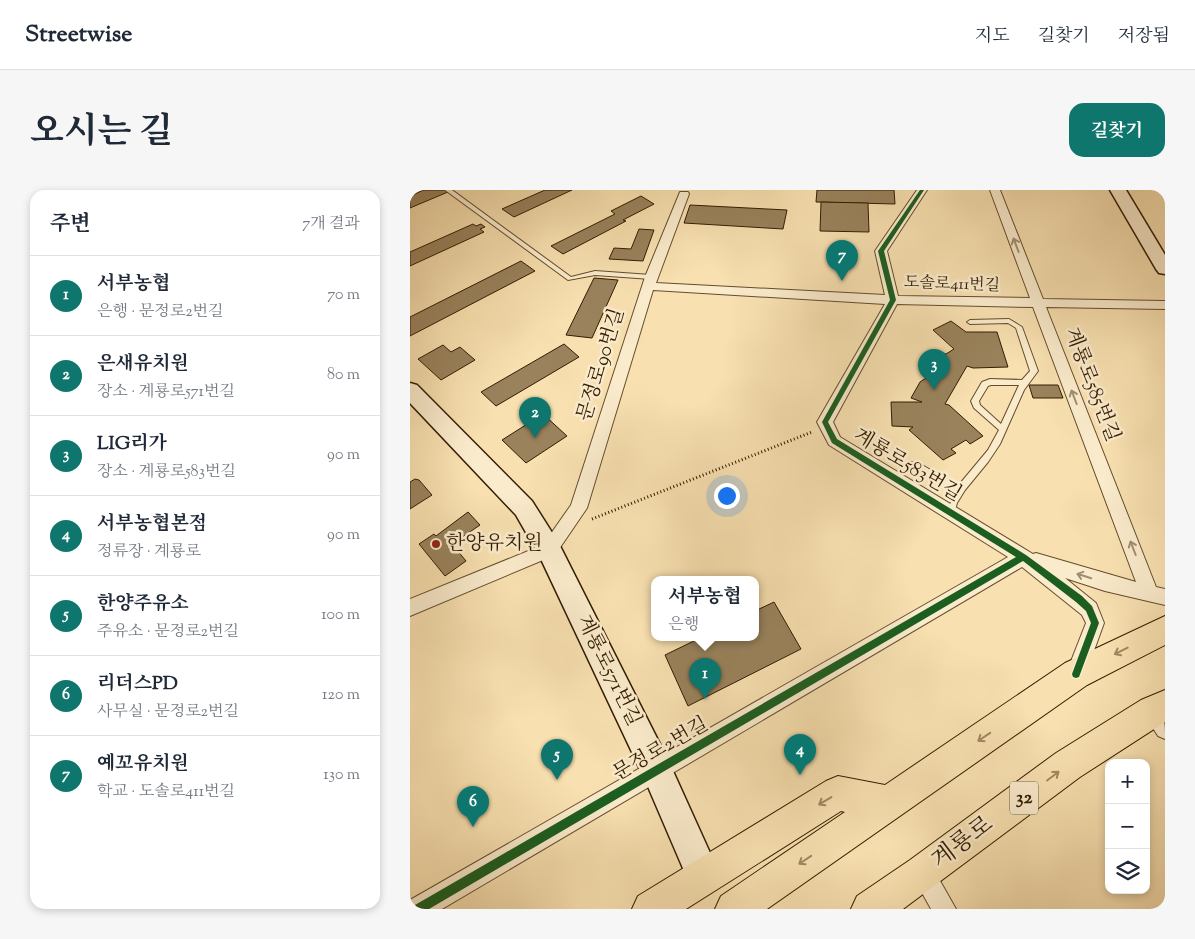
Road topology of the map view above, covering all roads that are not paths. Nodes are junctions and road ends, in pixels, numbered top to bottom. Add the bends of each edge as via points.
1 (448, 190) edge
2 (922, 190) edge
3 (995, 190) edge
4 (1118, 190) edge
5 (684, 191) edge
6 (1165, 269) edge
7 (649, 282) junction
8 (893, 300) junction
9 (1038, 303) junction
10 (1165, 304) edge
11 (970, 322) dead end
12 (1024, 383) junction
13 (410, 390) edge
14 (1002, 429) junction
15 (914, 464) dead end
16 (960, 491) junction
17 (951, 512) junction
18 (549, 550) junction
19 (1023, 557) junction
20 (1158, 595) edge
21 (410, 608) edge
22 (1165, 630) edge
23 (1076, 674) junction
24 (1161, 715) edge
25 (657, 771) junction
26 (888, 803) junction
27 (923, 873) junction
28 (704, 875) junction
29 (880, 905) edge
30 (419, 909) edge
31 (651, 909) edge
32 (734, 909) edge
33 (944, 909) edge

1 - 7 lane via 570,279 595,273
2 - 8 street via 881,251
9 -> 3 street, 계룡로585번길
4 - 6 street
5 - 7 street, 문정로90번길
7 - 8 street, 도솔로411번길
7 - 18 street, 문정로90번길 via 579,508
8 - 9 street, 도솔로411번길
8 - 17 street, 계룡로583번길 via 826,422 827,426 834,441
9 - 10 street, 도솔로411번길
20 -> 9 street, 계룡로585번길
11 - 12 lane via 1009,321 1019,327 1034,371
12 - 14 lane
12 - 14 lane via 984,384 975,401
13 - 18 street, 계룡로571번길 via 524,508
14 - 16 lane via 990,453
15 - 16 lane
16 - 17 lane via 953,499
17 - 19 street, 계룡로583번길
18 - 21 street
18 - 25 street, 계룡로571번길
20 -> 19 street, 계룡로583번길 via 1105,583
19 - 23 street, 계룡로583번길 via 1089,609 1095,623
19 - 25 street, 문정로2번길
22 -> 23 main road
23 -> 26 main road
27 -> 24 main road, 계룡로 / 32 via 1068,765
25 - 28 street, 계룡로571번길
25 - 30 street, 문정로2번길
26 -> 28 main road via 838,793
26 -> 32 main road
27 - 29 main road, 계룡로 / 32
27 - 33 street
28 - 31 main road

